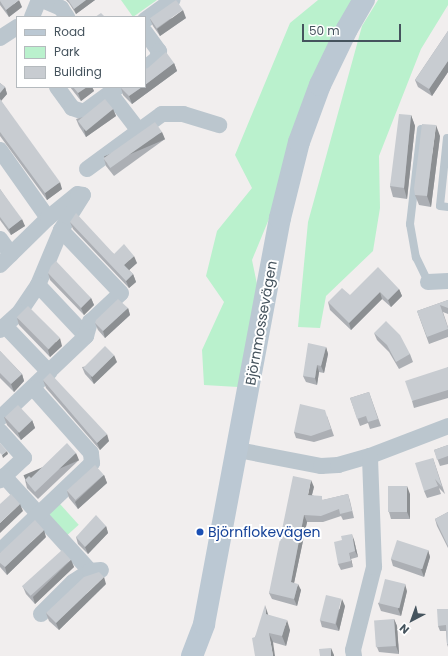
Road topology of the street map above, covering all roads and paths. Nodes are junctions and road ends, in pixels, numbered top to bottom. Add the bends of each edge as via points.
1 (39, 0) edge
2 (42, 0) edge
3 (173, 0) edge
4 (364, 0) edge
5 (32, 16) edge
6 (66, 16) edge
7 (146, 19) edge
8 (146, 33) edge
9 (146, 67) edge
10 (58, 88) edge
11 (116, 89) edge
12 (219, 125) dead end
13 (421, 129) edge
14 (138, 131) junction
15 (448, 138) edge
16 (0, 150) edge
17 (87, 169) dead end
18 (448, 206) edge
19 (48, 218) junction
20 (61, 230) junction
21 (0, 239) edge
22 (5, 260) edge
23 (448, 281) edge
24 (428, 282) joint
25 (38, 285) junction
26 (2, 328) edge
27 (86, 336) junction
28 (49, 372) junction
29 (33, 388) junction
30 (0, 418) edge
31 (448, 426) edge
32 (0, 431) edge
33 (238, 450) junction
34 (370, 456) junction
35 (2, 478) edge
36 (38, 514) junction
37 (1, 550) edge
38 (41, 614) dead end
39 (192, 656) edge
40 (354, 656) edge

1 - 5 street
2 - 6 street via 61,8
3 - 7 street
4 - 33 street, Björnmossevägen via 320,85 299,142 280,218
8 - 9 street via 159,51 157,59
10 - 11 street via 72,108 84,112
11 - 14 street
12 - 14 street via 183,114 162,114
13 - 24 lane via 410,224 416,257
14 - 17 street
15 - 18 lane via 440,206
16 - 19 street
19 - 20 street via 78,194 83,195
19 - 22 street
20 - 25 street
20 - 27 street via 121,293 90,322
21 - 22 street
23 - 24 street
25 - 26 street via 20,312
25 - 27 street
26 - 28 street
27 - 28 street
28 - 29 street
29 - 30 street
29 - 36 street via 92,458 92,463
31 - 34 street
32 - 35 street via 24,458
33 - 34 street via 321,466 338,465
33 - 39 street, Björnmossevägen via 204,624
34 - 40 street via 374,567 353,650
35 - 36 street
36 - 37 street
36 - 38 street via 96,570 73,582

